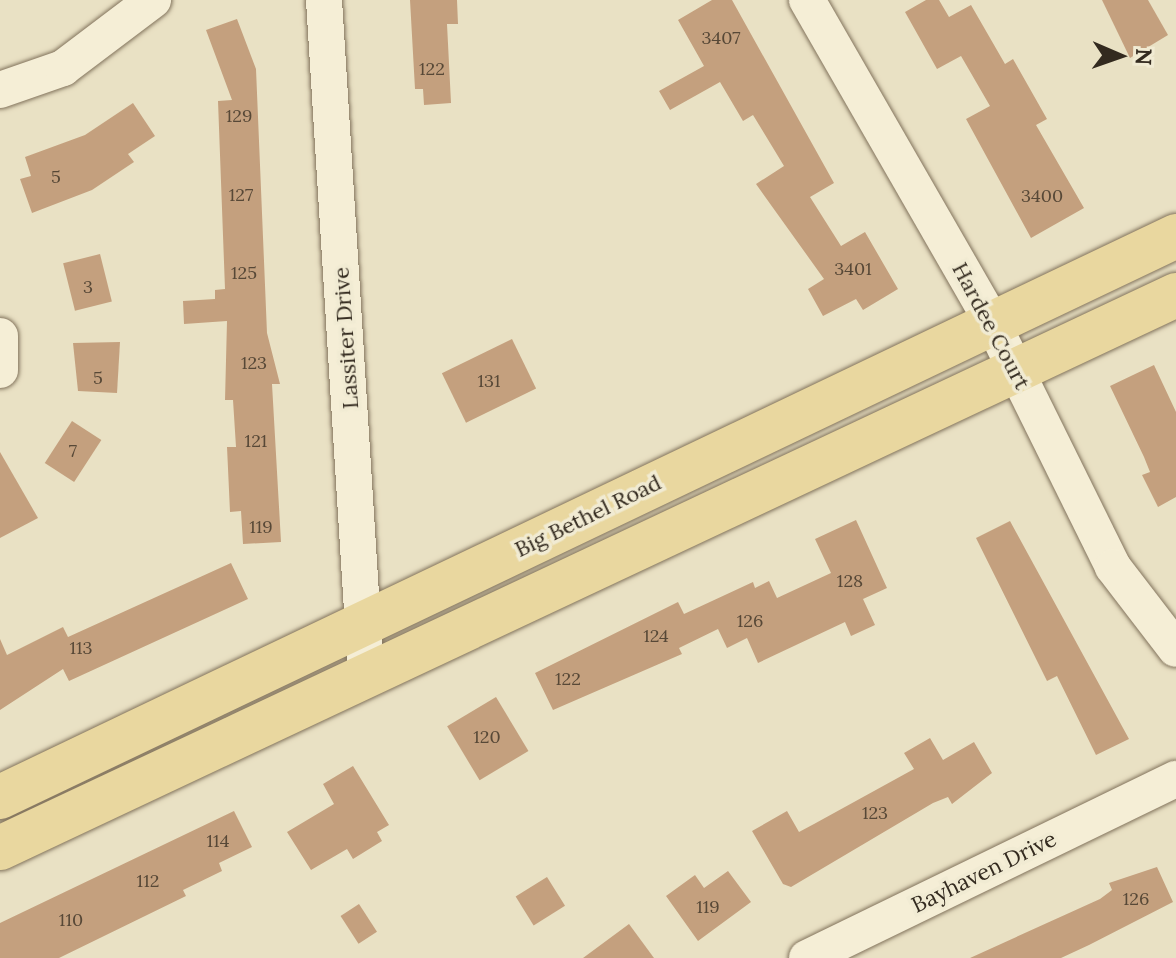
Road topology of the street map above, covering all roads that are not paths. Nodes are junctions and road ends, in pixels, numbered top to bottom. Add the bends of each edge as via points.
1 (153, 0) edge
2 (324, 0) edge
3 (807, 0) edge
4 (0, 90) edge
5 (1176, 236) edge
6 (1176, 295) edge
7 (992, 322) junction
8 (0, 336) edge
9 (0, 370) edge
10 (1015, 370) junction
11 (363, 623) junction
12 (1176, 649) edge
13 (366, 676) junction
14 (1169, 782) edge
15 (0, 797) edge
16 (0, 848) edge
17 (807, 958) edge

1 - 4 street via 63,68
2 - 11 street, Lassiter Drive
3 - 7 street, Hardee Court
5 - 7 main road, Big Bethel Road
6 - 10 main road
7 - 10 street, Hardee Court
7 - 11 main road, Big Bethel Road
8 - 9 street
10 - 12 street, Hardee Court via 1113,567
10 - 13 main road
11 - 13 street, Lassiter Drive
11 - 15 main road, Big Bethel Road
13 - 16 main road
14 - 17 street, Bayhaven Drive

